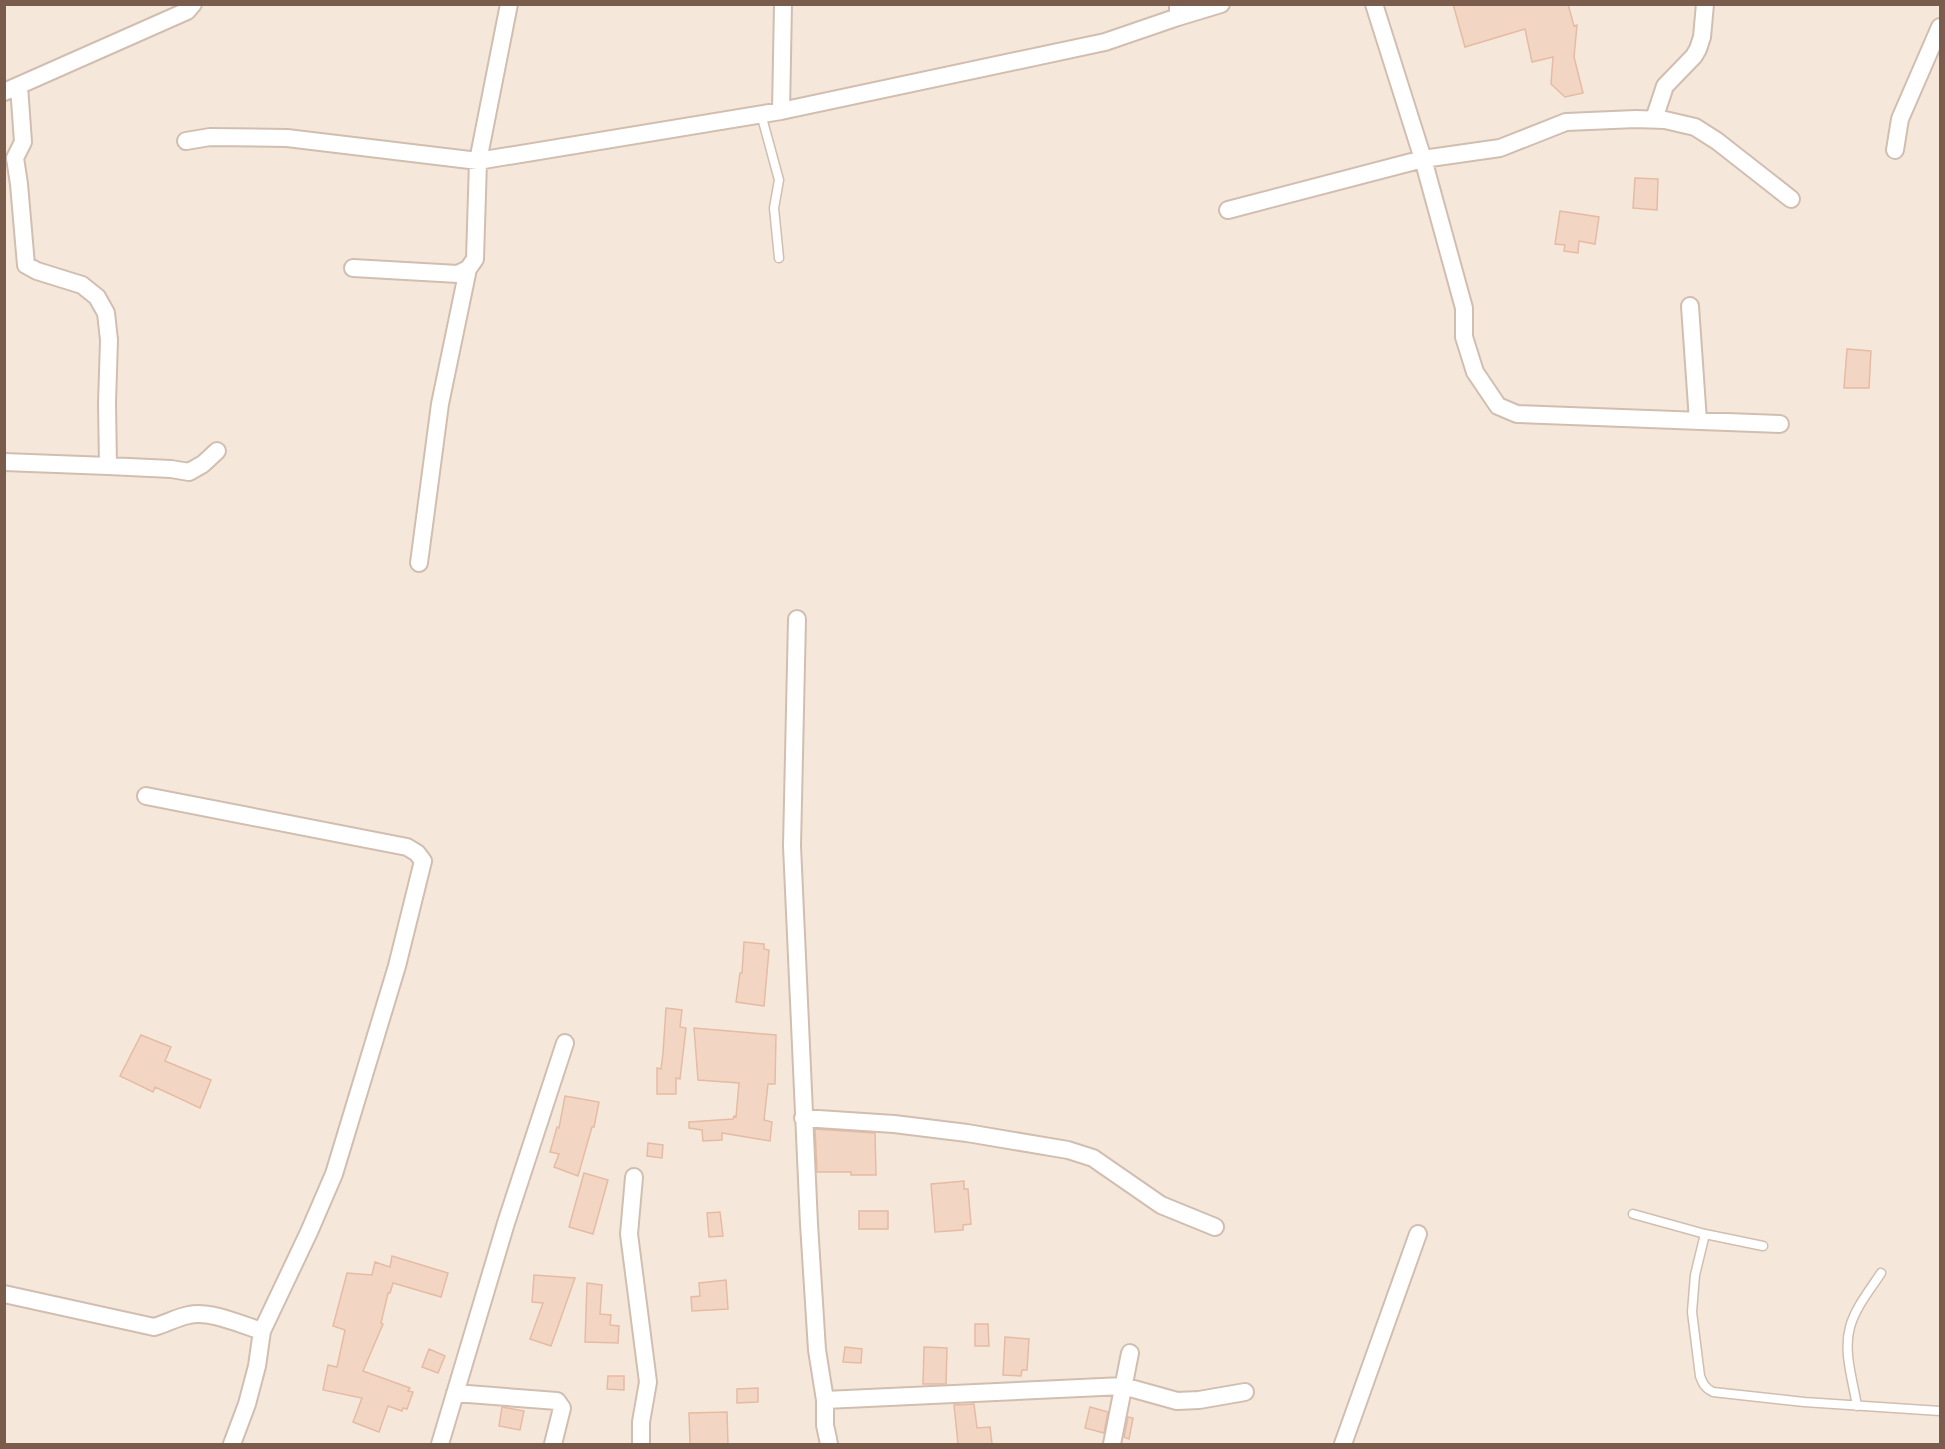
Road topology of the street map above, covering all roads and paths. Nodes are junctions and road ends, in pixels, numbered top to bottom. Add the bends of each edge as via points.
1 (193, 4) edge
2 (509, 4) edge
3 (783, 4) edge
4 (1221, 4) edge
5 (1374, 4) edge
6 (1705, 4) edge
7 (1178, 11) edge
8 (1941, 27) edge
9 (12, 89) edge
10 (781, 111) junction
11 (761, 114) junction
12 (1654, 120) junction
13 (186, 141) dead end
14 (1895, 150) dead end
15 (1423, 159) junction
16 (478, 161) junction
17 (1791, 199) dead end
18 (1228, 210) dead end
19 (779, 258) dead end
20 (353, 268) dead end
21 (468, 269) junction
22 (1690, 306) dead end
23 (1698, 421) junction
24 (1780, 424) dead end
25 (217, 451) dead end
26 (4, 462) edge
27 (108, 466) junction
28 (419, 563) dead end
29 (797, 620) dead end
30 (146, 796) dead end
31 (565, 1043) dead end
32 (803, 1118) junction
33 (634, 1177) dead end
34 (1633, 1214) dead end
35 (1215, 1227) dead end
36 (1418, 1234) dead end
37 (1705, 1234) junction
38 (1763, 1246) dead end
39 (1881, 1273) dead end
40 (4, 1294) edge
41 (262, 1331) junction
42 (1130, 1353) dead end
43 (1123, 1386) junction
44 (1245, 1392) dead end
45 (455, 1393) junction
46 (825, 1400) junction
47 (1857, 1406) junction
48 (1941, 1411) edge
49 (232, 1444) edge
50 (440, 1444) edge
51 (554, 1444) edge
52 (641, 1444) edge
53 (829, 1444) edge
54 (1112, 1444) edge
55 (1343, 1444) edge

1 - 9 street via 187,11
2 - 16 street
3 - 10 street
4 - 7 street
5 - 15 street
6 - 12 street via 1698,49 1665,86
7 - 10 street via 1105,42
8 - 14 street via 1903,110
9 - 27 street via 23,142 15,158 26,265 82,285 97,297 106,313
10 - 11 street
11 - 16 street
11 - 19 lane via 779,180 774,208
12 - 15 street via 1566,122 1500,148
12 - 17 street via 1695,127
13 - 16 street via 210,137 287,138
15 - 18 street
15 - 23 street via 1464,308 1464,337 1475,372 1498,405 1517,414
16 - 21 street via 475,259
20 - 21 street via 458,274
21 - 28 street via 440,404
22 - 23 street
23 - 24 street
25 - 27 street via 189,472
26 - 27 street
29 - 32 street via 792,846
30 - 41 street via 407,847 423,861 397,966 334,1174
31 - 45 street
32 - 35 street via 894,1124 1068,1150 1093,1158 1161,1205
32 - 46 street via 817,1350
33 - 52 street via 629,1234 648,1382 640,1422
34 - 37 lane
36 - 55 street
37 - 38 lane
37 - 47 lane via 1695,1275 1692,1312 1703,1385 1713,1392
39 - 47 lane via 1850,1325 1849,1359
40 - 41 street via 154,1327 190,1314 204,1314
41 - 49 street via 247,1404
42 - 43 street
43 - 44 street via 1177,1401
43 - 46 street
43 - 54 street
45 - 50 street
45 - 51 street via 556,1401 562,1408
46 - 53 street
47 - 48 lane

